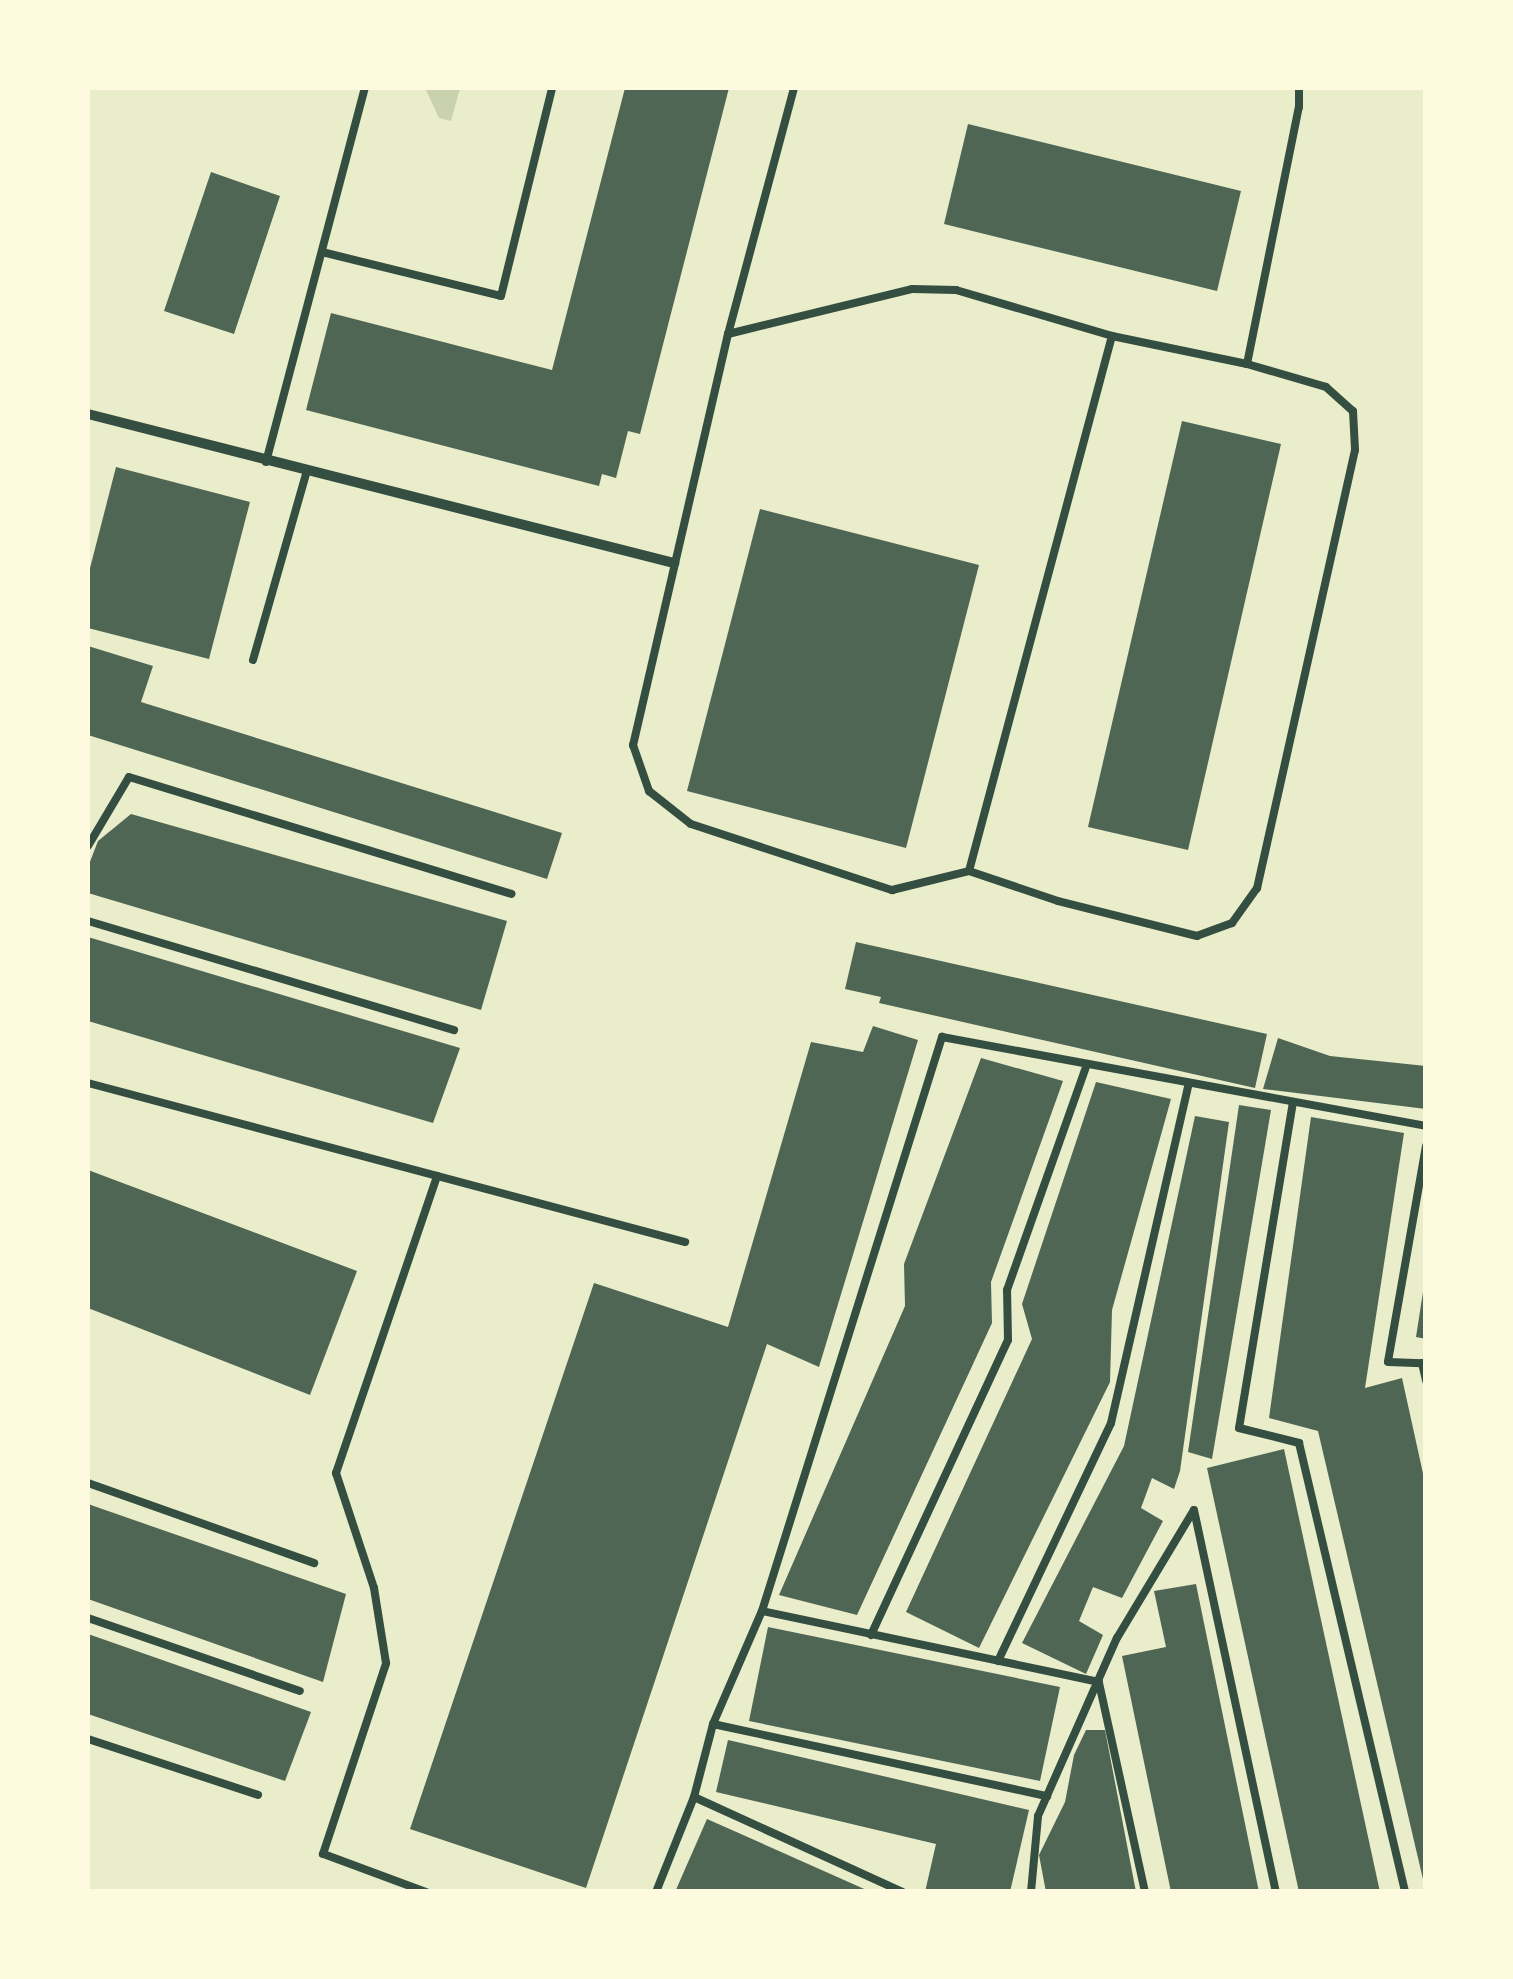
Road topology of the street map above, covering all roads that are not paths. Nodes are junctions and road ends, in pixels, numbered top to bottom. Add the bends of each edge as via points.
1 (365, 88) edge
2 (552, 88) edge
3 (794, 88) edge
4 (1299, 88) edge
5 (322, 252) junction
6 (728, 334) junction
7 (1112, 336) junction
8 (1246, 364) junction
9 (88, 414) edge
10 (266, 462) junction
11 (307, 471) junction
12 (674, 563) junction
13 (252, 660) dead end
14 (88, 846) edge
15 (970, 871) junction
16 (511, 894) dead end
17 (88, 922) edge
18 (454, 1030) dead end
19 (1087, 1064) junction
20 (88, 1083) edge
21 (1189, 1083) junction
22 (1293, 1102) junction
23 (1426, 1126) edge
24 (1426, 1146) edge
25 (437, 1176) junction
26 (685, 1242) dead end
27 (1424, 1363) edge
28 (1426, 1381) edge
29 (88, 1484) edge
30 (314, 1563) dead end
31 (762, 1612) junction
32 (88, 1618) edge
33 (871, 1634) junction
34 (998, 1661) junction
35 (1099, 1682) junction
36 (300, 1691) dead end
37 (713, 1724) junction
38 (88, 1739) edge
39 (258, 1796) dead end
40 (694, 1796) junction
41 (1047, 1796) junction
42 (426, 1892) edge
43 (656, 1892) edge
44 (902, 1892) edge
45 (1031, 1892) edge
46 (1145, 1892) edge
47 (1276, 1892) edge
48 (1404, 1892) edge

1 - 5 lane
2 - 5 lane via 501,296
3 - 6 lane
4 - 8 lane
5 - 10 lane
6 - 7 lane via 926,290 956,290
6 - 12 lane
7 - 8 lane
7 - 15 lane
8 - 15 lane via 1326,387 1353,411 1355,450 1258,888 1232,924 1197,936
9 - 10 street
10 - 11 street
11 - 12 street
11 - 13 lane
12 - 15 lane via 633,744 649,791 691,824 892,890
14 - 16 lane via 130,776
17 - 18 lane
19 - 21 lane
19 - 31 lane via 942,1037
19 - 33 lane via 1007,1290 1008,1340
20 - 25 lane
21 - 22 lane
21 - 34 lane via 1111,1423
22 - 23 lane
22 - 48 lane via 1239,1428 1299,1442
24 - 27 lane via 1388,1362
25 - 26 lane
25 - 42 lane via 336,1474 374,1588 386,1663 323,1854
27 - 28 lane
29 - 30 lane
31 - 33 lane
31 - 37 lane
32 - 36 lane
33 - 34 lane
34 - 35 lane
35 - 41 lane
35 - 46 lane
35 - 47 lane via 1194,1510
37 - 40 lane
37 - 41 lane
38 - 39 lane
40 - 43 lane
40 - 44 lane
41 - 45 lane via 1038,1816

